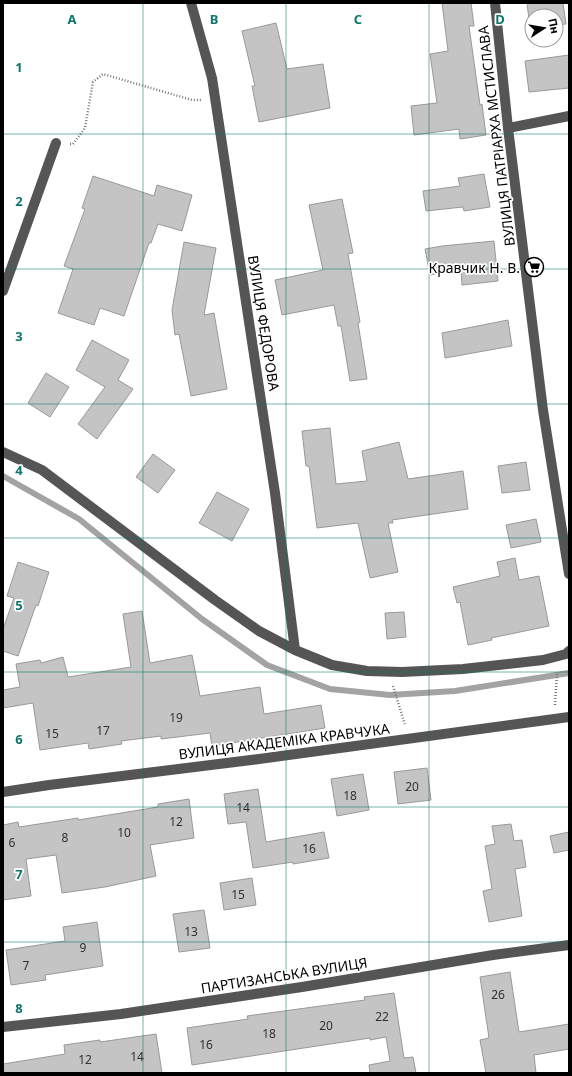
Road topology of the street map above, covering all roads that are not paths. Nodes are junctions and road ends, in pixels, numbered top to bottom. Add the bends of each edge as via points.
1 (191, 3) edge
2 (495, 3) edge
3 (569, 116) edge
4 (508, 128) junction
5 (56, 143) road end
6 (3, 291) edge
7 (3, 452) edge
8 (569, 574) edge
9 (295, 650) junction
10 (569, 651) edge
11 (569, 717) edge
12 (3, 792) edge
13 (569, 945) edge
14 (3, 1027) edge

1 - 9 street, ВУЛИЦЯ ФЕДОРОВА via 216,100 275,493
2 - 4 street, ВУЛИЦЯ ПАТРІАРХА МСТИСЛАВА
3 - 4 street
4 - 8 street, ВУЛИЦЯ ПАТРІАРХА МСТИСЛАВА via 543,410
5 - 6 street
7 - 9 street via 42,470 222,605 259,631
9 - 10 street via 332,665 367,671 402,672 463,669 543,660
11 - 12 street, ВУЛИЦЯ АКАДЕМІКА КРАВЧУКА
13 - 14 street, ПАРТИЗАНСЬКА ВУЛИЦЯ via 121,1014

